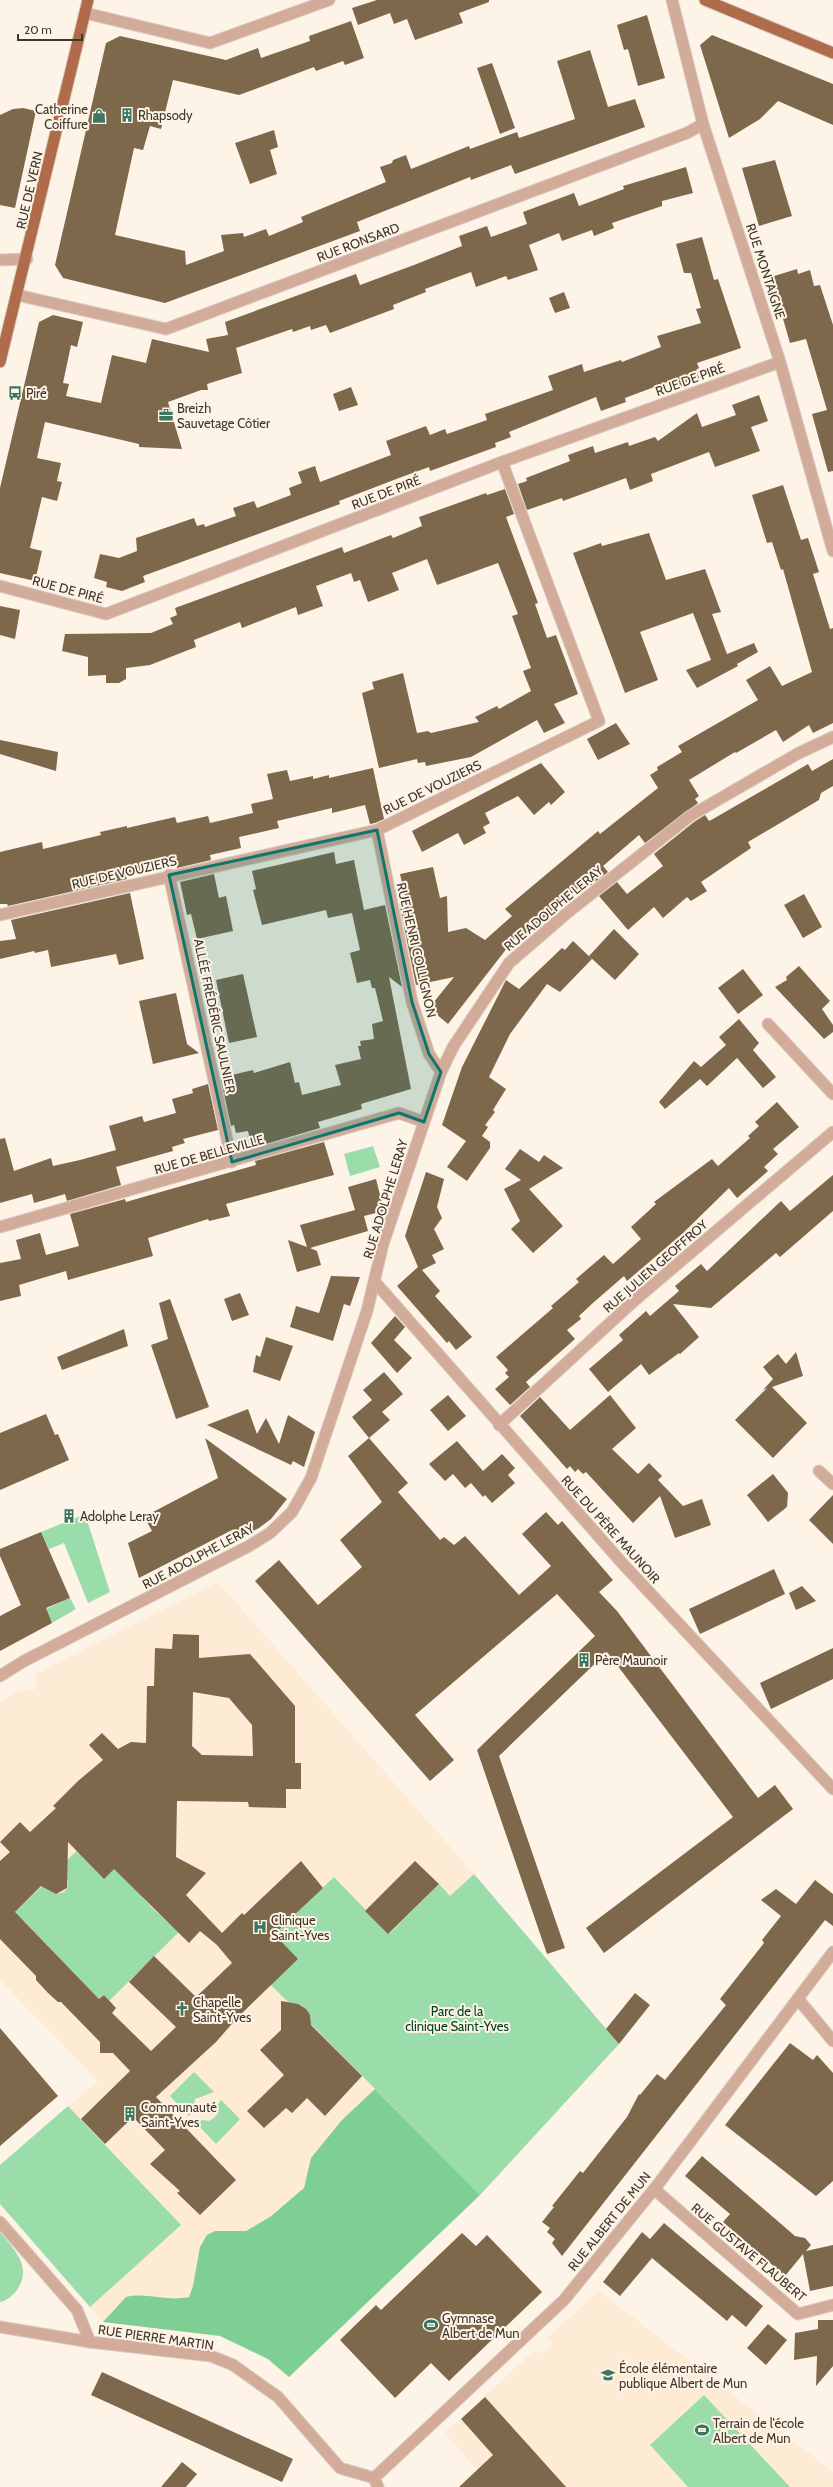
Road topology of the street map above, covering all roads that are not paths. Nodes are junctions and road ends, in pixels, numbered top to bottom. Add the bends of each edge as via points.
1 (88, 0) edge
2 (329, 0) edge
3 (672, 0) edge
4 (705, 0) edge
5 (85, 13) junction
6 (833, 53) edge
7 (703, 124) junction
8 (26, 259) junction
9 (0, 260) edge
10 (17, 295) junction
11 (0, 362) edge
12 (780, 362) junction
13 (502, 462) junction
14 (833, 551) edge
15 (0, 586) edge
16 (833, 737) edge
17 (377, 830) junction
18 (169, 875) junction
19 (0, 915) edge
20 (768, 1024) dead end
21 (441, 1072) junction
22 (833, 1094) edge
23 (424, 1122) junction
24 (833, 1132) edge
25 (232, 1162) junction
26 (0, 1227) edge
27 (375, 1282) junction
28 (499, 1425) junction
29 (819, 1471) dead end
30 (833, 1484) edge
31 (0, 1676) edge
32 (833, 1789) edge
33 (833, 1952) edge
34 (798, 1999) junction
35 (833, 2041) edge
36 (654, 2189) junction
37 (0, 2222) edge
38 (833, 2305) edge
39 (0, 2327) edge
40 (90, 2342) junction
41 (376, 2483) edge

1 - 5 main road, RUE DE VERN
2 - 5 street via 210,43
3 - 7 street, RUE MONTAIGNE
4 - 6 main road
5 - 8 main road, RUE DE VERN
7 - 10 street, RUE RONSARD via 166,329
7 - 12 street, RUE MONTAIGNE
8 - 9 street
8 - 10 main road, RUE DE VERN
10 - 11 main road, RUE DE VERN
12 - 13 street, RUE DE PIRÉ
12 - 14 street, RUE MONTAIGNE
13 - 15 street, RUE DE PIRÉ via 106,614
13 - 17 street, RUE DE VOUZIERS via 599,721
16 - 21 street, RUE ADOLPHE LERAY via 797,754 690,816 560,919 509,963 452,1047
17 - 18 street, RUE DE VOUZIERS
17 - 21 street, RUE HENRI COLLIGNON via 412,1002 428,1054
18 - 19 street, RUE DE VOUZIERS
18 - 25 street, ALLÉE FRÉDÉRIC SAULNIER
20 - 22 street
21 - 23 street, RUE ADOLPHE LERAY
23 - 25 street, RUE DE BELLEVILLE via 399,1113
23 - 27 street, RUE ADOLPHE LERAY via 384,1244
24 - 28 street, RUE JULIEN GEOFFROY via 635,1300
25 - 26 street, RUE DE BELLEVILLE
27 - 28 street, RUE DU PÈRE MAUNOIR
27 - 31 street, RUE ADOLPHE LERAY via 311,1478 299,1501 282,1523 249,1546 24,1661
28 - 32 street, RUE DU PÈRE MAUNOIR via 627,1568
29 - 30 street
33 - 34 street, RUE ALBERT DE MUN
34 - 35 street
34 - 36 street, RUE ALBERT DE MUN
36 - 38 street, RUE GUSTAVE FLAUBERT via 798,2314
36 - 41 street, RUE ALBERT DE MUN via 564,2300 410,2445
37 - 40 street via 77,2310
39 - 40 street, RUE PIERRE MARTIN
40 - 41 street, RUE PIERRE MARTIN via 211,2356 233,2365 278,2397 340,2468

